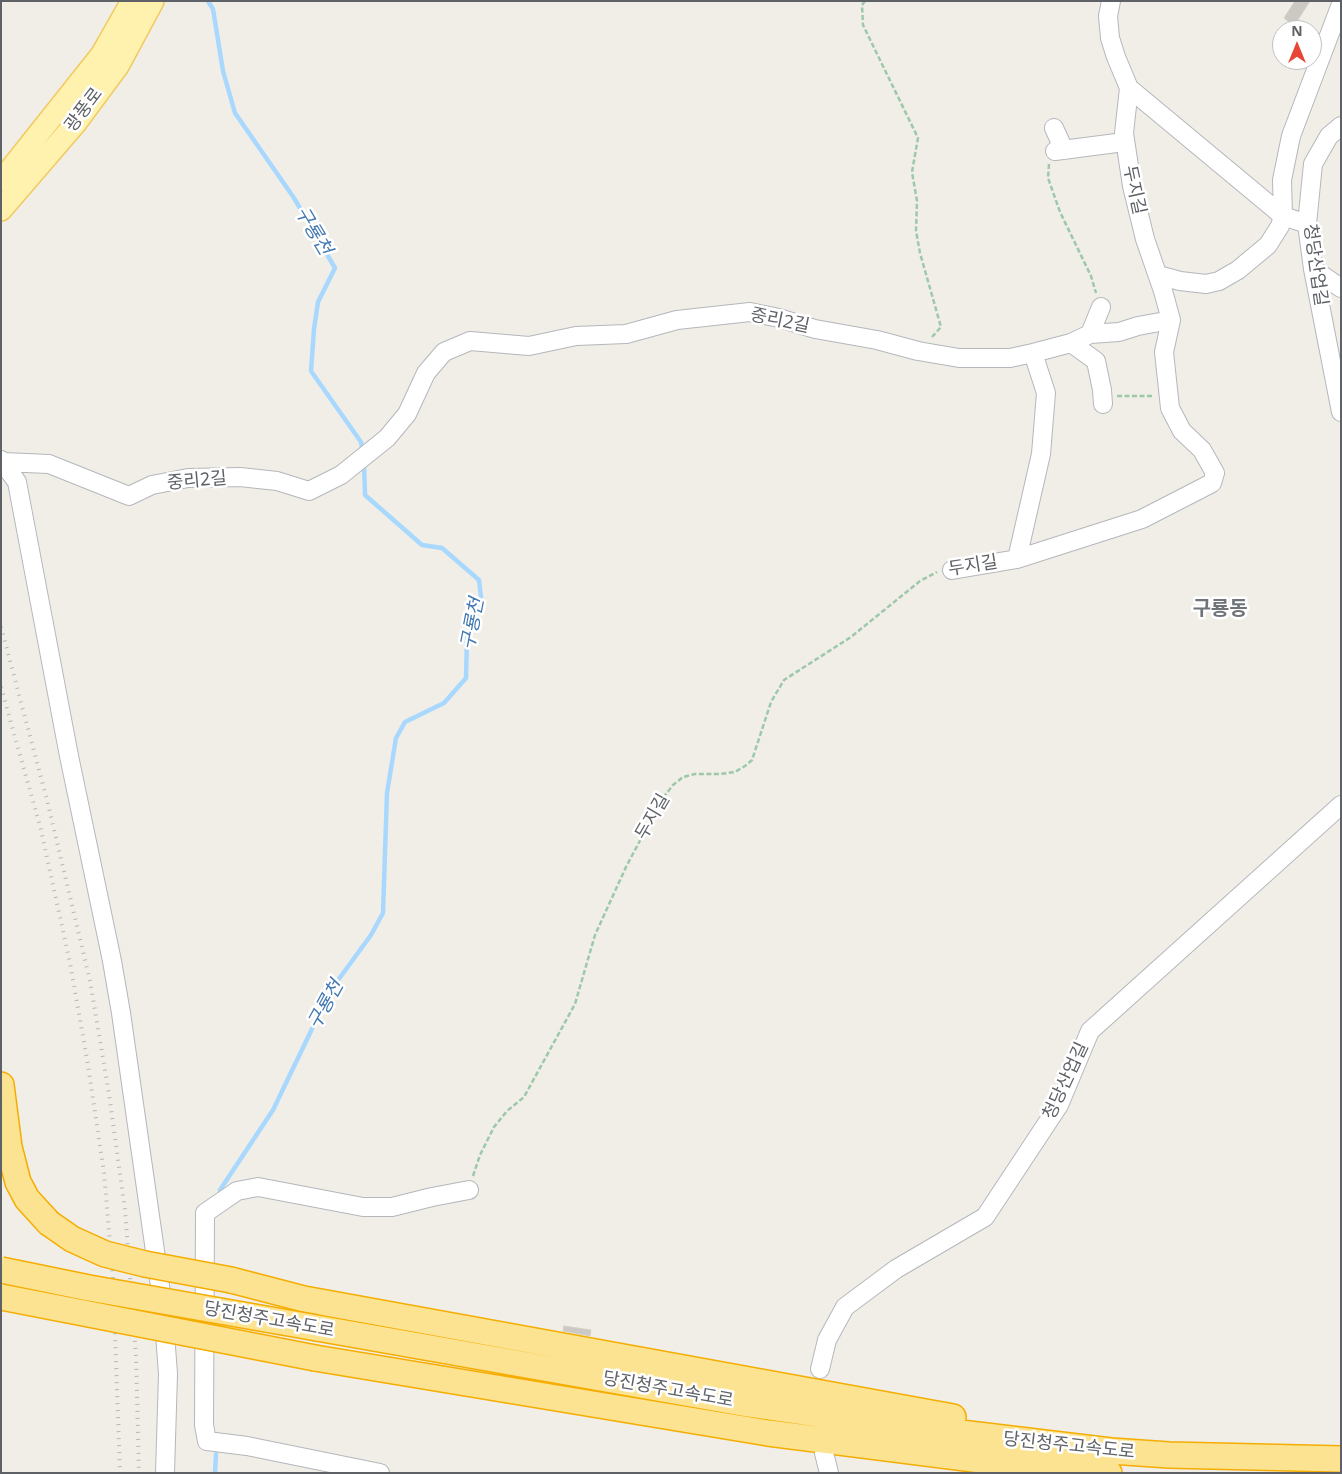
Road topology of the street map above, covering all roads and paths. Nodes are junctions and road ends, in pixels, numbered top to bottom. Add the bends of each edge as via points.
1 (132, 1) edge
2 (153, 1) edge
3 (865, 1) edge
4 (1111, 1) edge
5 (1336, 1) edge
6 (1341, 4) edge
7 (118, 66) junction
8 (1129, 88) junction
9 (1341, 126) edge
10 (1054, 128) dead end
11 (40, 133) junction
12 (1124, 142) junction
13 (1059, 151) junction
14 (1, 167) edge
15 (1, 182) edge
16 (1, 210) edge
17 (1283, 216) junction
18 (1, 221) edge
19 (1307, 224) junction
20 (1313, 269) junction
21 (1158, 275) junction
22 (1341, 288) edge
23 (1101, 307) joint
24 (1171, 320) junction
25 (1090, 334) junction
26 (1071, 343) junction
27 (918, 351) junction
28 (1033, 354) junction
29 (1103, 400) joint
30 (1170, 408) junction
31 (1341, 412) edge
32 (2, 461) edge
33 (1017, 559) junction
34 (952, 570) joint
35 (1341, 805) edge
36 (1, 1085) edge
37 (469, 1190) joint
38 (1, 1270) edge
39 (1, 1296) edge
40 (1, 1304) edge
41 (175, 1330) junction
42 (820, 1369) dead end
43 (824, 1453) dead end
44 (1169, 1456) junction
45 (1341, 1459) edge
46 (165, 1473) edge
47 (380, 1473) edge
48 (829, 1473) edge
49 (1109, 1473) edge

1 - 11 main road, 광풍로 via 102,54
2 - 7 main road, 광풍로
3 - 27 path via 862,25 918,138 912,172 917,201 916,231 941,327
4 - 8 street, 두지길 via 1108,16 1110,38
5 - 6 street
6 - 17 street via 1291,136 1282,180
7 - 16 main road, 광풍로 via 75,124
7 - 18 street via 105,98
8 - 12 street, 두지길
8 - 17 street
9 - 19 street, 청당산업길 via 1329,136 1313,164
10 - 13 street
11 - 14 street
11 - 15 main road, 광풍로
12 - 13 street
12 - 21 street, 두지길 via 1132,186
13 - 23 path via 1048,167 1048,178 1060,212 1091,276
17 - 19 street
17 - 21 street via 1268,245 1219,281 1206,284
19 - 20 street, 청당산업길
20 - 22 street
20 - 31 street, 청당산업길
21 - 24 street, 두지길
23 - 25 street
24 - 25 street, 중리2길 via 1119,332
24 - 30 street, 두지길 via 1164,352
25 - 26 street, 중리2길
26 - 28 street, 중리2길
26 - 29 street via 1096,361
27 - 28 street, 중리2길 via 959,358 1010,358
27 - 32 street, 중리2길 via 750,312 677,320 626,334 576,336 529,346 470,342 444,352 426,373 407,414 387,438 342,475 309,491 277,481 240,477 188,478 152,485 129,496 49,464
28 - 33 street, 두지길 via 1046,393 1040,454
29 - 30 path via 1145,395 1156,397
30 - 33 street, 두지길 via 1182,431 1202,450 1215,473 1212,483 1142,519
32 - 46 street via 17,482 120,1005 163,1307 168,1374
33 - 34 street, 두지길
34 - 37 path, 두지길 via 936,572 920,581 851,637 784,680 771,702 752,760 745,766 735,772 684,777 662,799 595,935 575,1004 524,1097 494,1128 480,1155
35 - 42 street, 청당산업길 via 1090,1031 1059,1105 985,1217 896,1270 846,1307 827,1340
36 - 44 highway, bridge via 9,1147 18,1182 27,1200 48,1222 72,1239 105,1254 304,1294 794,1371 860,1384 970,1419
37 - 47 street via 392,1207 363,1207 258,1187 237,1191 204,1213 204,1425 207,1442 247,1446
38 - 44 highway, 당진청주고속도로, bridge via 748,1404 1038,1443
39 - 41 highway, 당진청주고속도로, bridge
40 - 41 highway, bridge
41 - 49 highway, 당진청주고속도로, bridge via 315,1358 768,1433
43 - 48 street
44 - 45 highway, 당진청주고속도로

